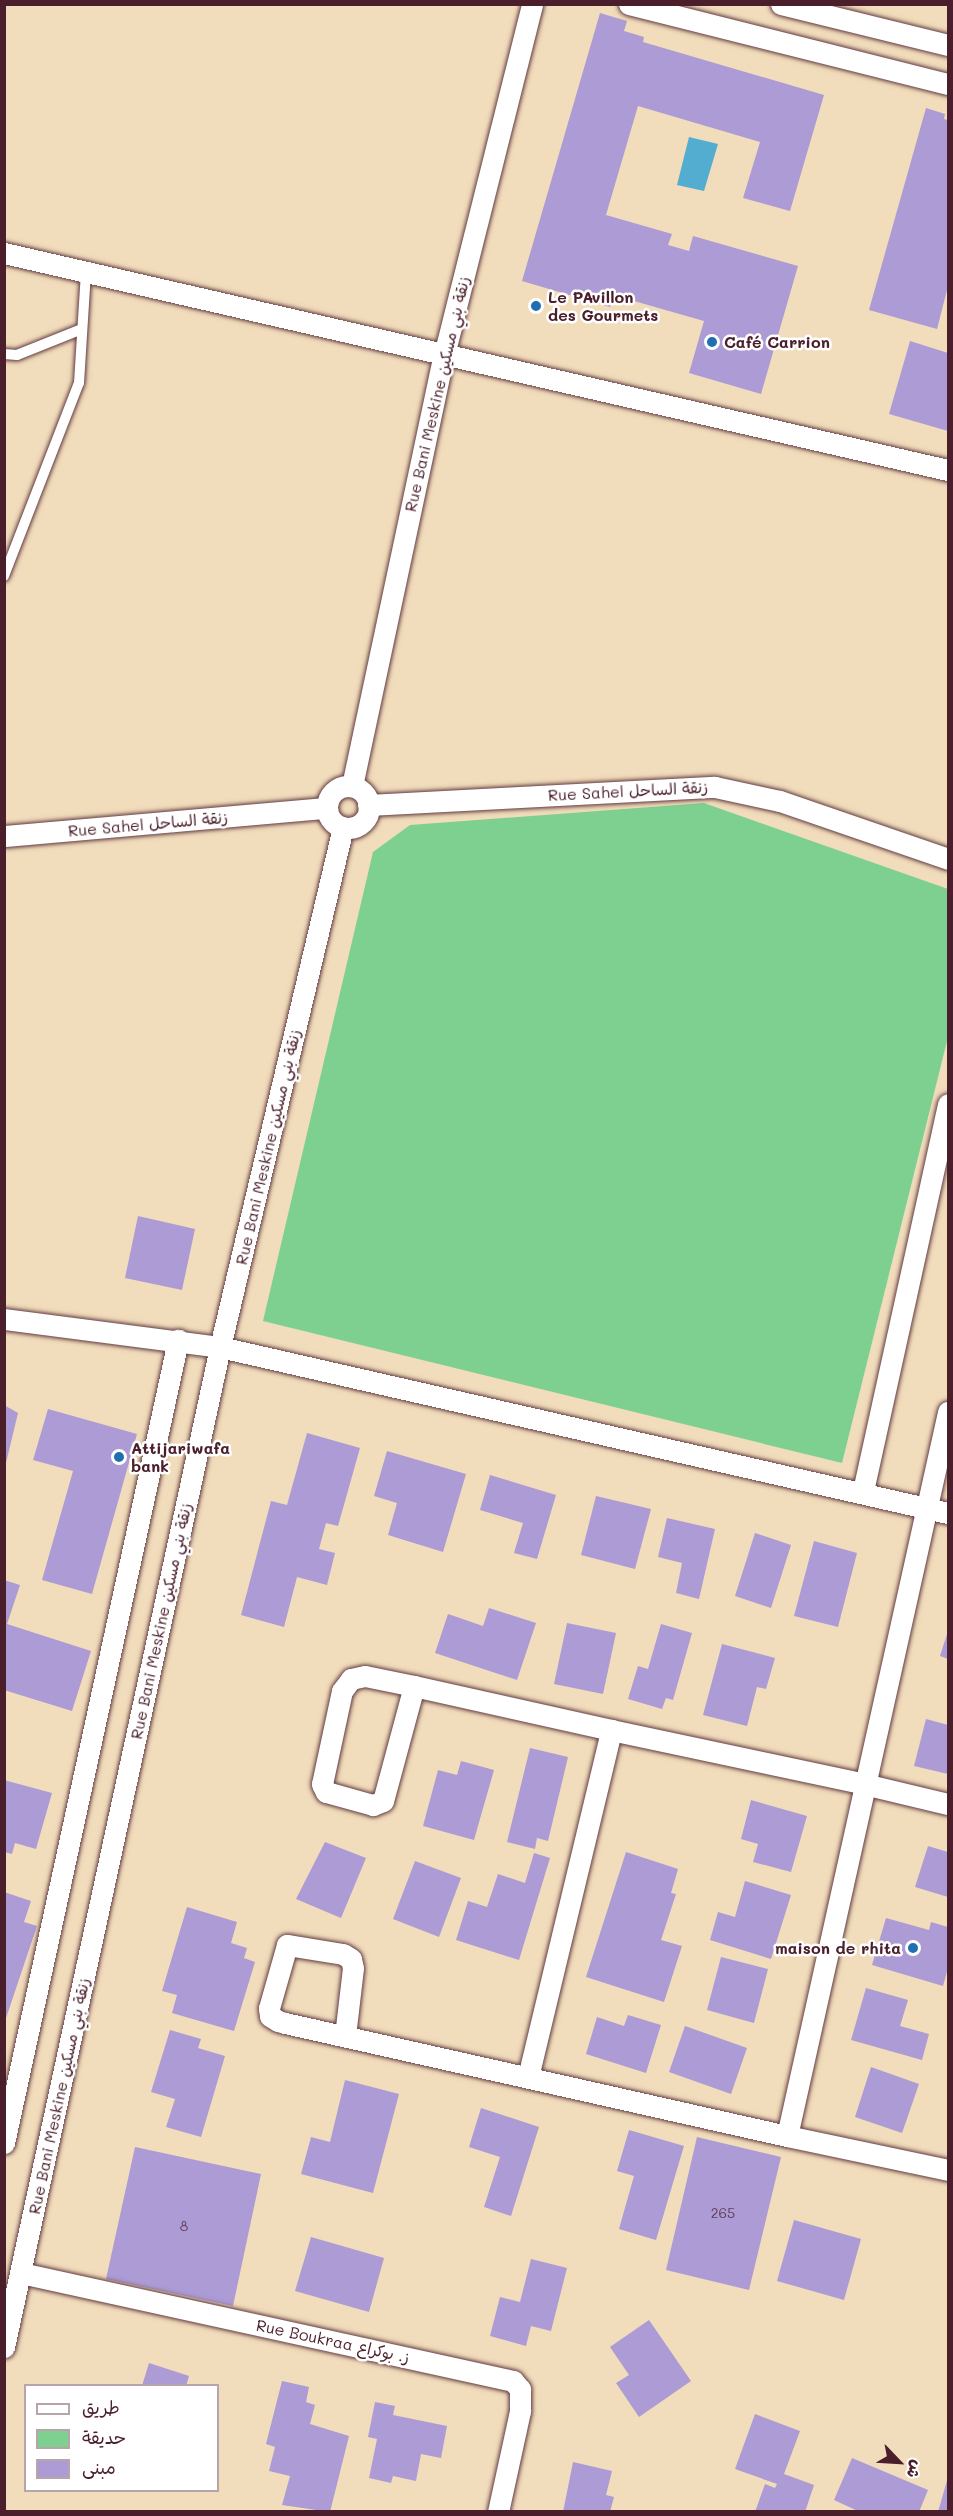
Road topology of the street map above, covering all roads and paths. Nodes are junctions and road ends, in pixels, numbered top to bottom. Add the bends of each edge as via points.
1 (532, 4) edge
2 (629, 4) edge
3 (781, 4) edge
4 (948, 45) edge
5 (948, 84) edge
6 (4, 253) edge
7 (86, 272) junction
8 (82, 329) junction
9 (4, 354) edge
10 (444, 355) junction
11 (948, 470) edge
12 (4, 576) edge
13 (352, 786) junction
14 (368, 805) junction
15 (327, 808) junction
16 (343, 827) junction
17 (4, 836) edge
18 (948, 859) edge
19 (948, 1104) edge
20 (4, 1319) edge
21 (178, 1340) junction
22 (220, 1347) junction
23 (948, 1412) edge
24 (863, 1491) junction
25 (927, 1508) junction
26 (948, 1513) edge
27 (414, 1686) junction
28 (611, 1730) junction
29 (864, 1784) junction
30 (948, 1804) edge
31 (345, 2036) junction
32 (528, 2077) junction
33 (10, 2092) edge
34 (787, 2136) junction
35 (4, 2143) edge
36 (948, 2170) edge
37 (21, 2273) junction
38 (4, 2347) edge
39 (498, 2511) edge

1 - 10 street, Rue Bani Meskine زنقة بني مسكين
2 - 5 street
3 - 4 street
6 - 7 street
7 - 8 lane
7 - 10 street
8 - 9 lane via 16,355
8 - 12 lane via 79,383
10 - 11 street
10 - 13 street, Rue Bani Meskine زنقة بني مسكين
13 - 14 street via 365,794
13 - 15 street via 337,789
14 - 16 street via 362,823
14 - 18 street, Rue Sahel زنقة الساحل via 715,787 780,801
15 - 16 street via 333,823
15 - 17 street, Rue Sahel زنقة الساحل
16 - 22 street, Rue Bani Meskine زنقة بني مسكين
19 - 24 street
20 - 21 street
21 - 22 street
21 - 33 street
22 - 24 street
22 - 37 street, Rue Bani Meskine زنقة بني مسكين
23 - 25 street
24 - 25 street
25 - 26 street
25 - 29 street
27 - 27 street via 365,1676 346,1684 322,1784 326,1792 373,1805 382,1801
27 - 28 street
28 - 29 street
28 - 32 street
29 - 30 street
29 - 34 street
31 - 31 street via 270,2016 287,1945 343,1954 351,1959
31 - 32 street
32 - 34 street
33 - 35 street
34 - 36 street
37 - 38 street, Rue Bani Meskine زنقة بني مسكين
37 - 39 street, Rue Boukraa ز. بوكراع via 513,2381 520,2389 520,2411

